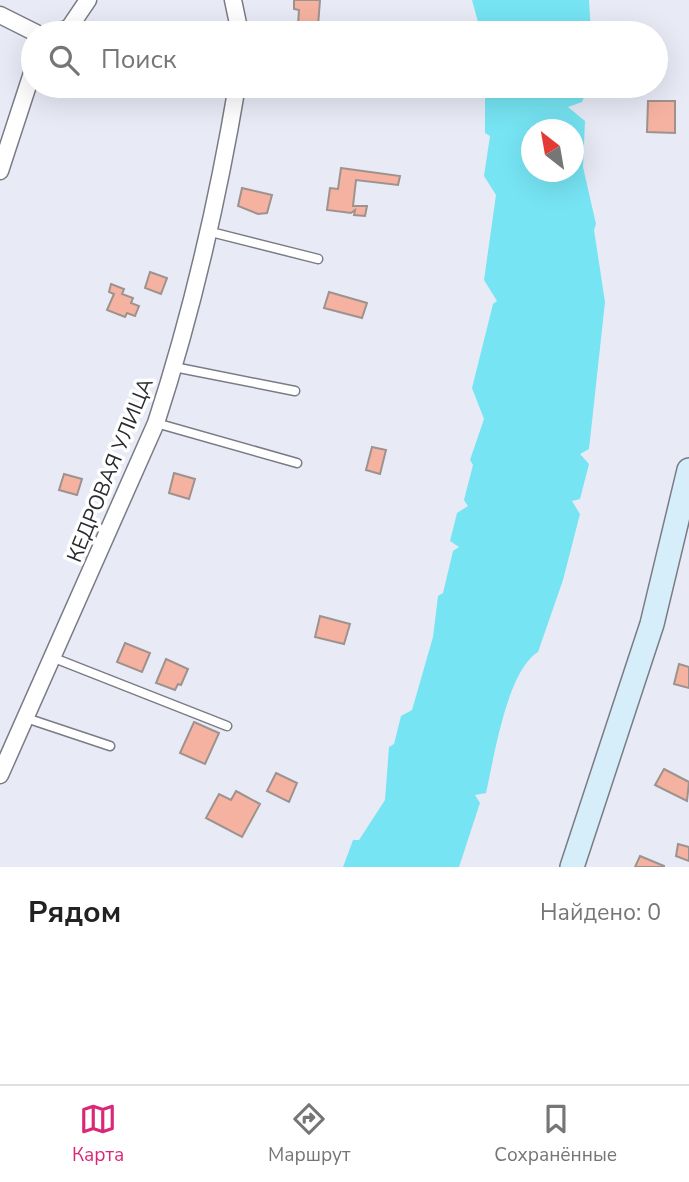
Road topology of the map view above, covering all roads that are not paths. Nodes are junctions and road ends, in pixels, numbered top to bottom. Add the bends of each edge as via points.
1 (88, 0) edge
2 (233, 0) edge
3 (0, 15) edge
4 (74, 21) edge
5 (237, 21) edge
6 (21, 26) edge
7 (24, 98) edge
8 (235, 98) edge
9 (0, 171) edge
10 (207, 231) junction
11 (318, 259) dead end
12 (174, 367) junction
13 (295, 391) dead end
14 (156, 423) junction
15 (297, 463) dead end
16 (689, 470) edge
17 (685, 517) edge
18 (54, 658) junction
19 (26, 718) junction
20 (227, 726) dead end
21 (110, 746) dead end
22 (0, 775) edge
23 (572, 867) edge

1 - 4 street
2 - 5 street
3 - 6 street
7 - 9 street
8 - 10 street, КЕДРОВАЯ УЛИЦА
10 - 11 lane
10 - 12 street, КЕДРОВАЯ УЛИЦА
12 - 13 lane
12 - 14 street, КЕДРОВАЯ УЛИЦА
14 - 15 lane
14 - 18 street, КЕДРОВАЯ УЛИЦА
16 - 17 main road
17 - 23 main road
18 - 19 street, КЕДРОВАЯ УЛИЦА
18 - 20 lane
19 - 21 lane
19 - 22 street, КЕДРОВАЯ УЛИЦА

